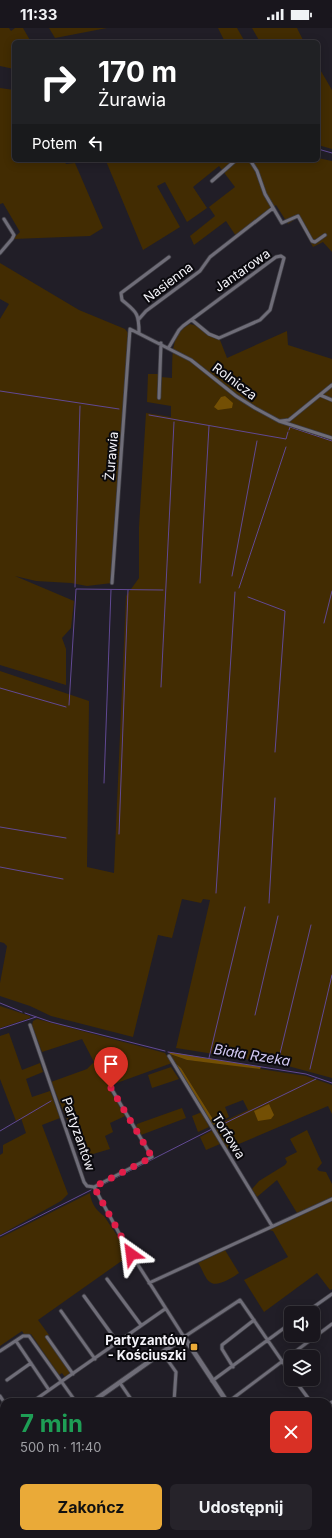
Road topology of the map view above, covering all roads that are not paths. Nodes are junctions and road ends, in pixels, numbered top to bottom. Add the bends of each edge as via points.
1 (234, 162) edge
2 (251, 162) edge
3 (212, 181) dead end
4 (274, 208) junction
5 (4, 219) dead end
6 (324, 236) dead end
7 (0, 253) edge
8 (169, 256) dead end
9 (139, 319) junction
10 (192, 320) junction
11 (130, 329) joint
12 (139, 333) junction
13 (161, 343) junction
14 (169, 347) junction
15 (332, 385) edge
16 (320, 395) junction
17 (159, 398) dead end
18 (332, 400) edge
19 (280, 421) junction
20 (332, 438) edge
21 (112, 583) dead end
22 (30, 1025) dead end
23 (169, 1056) dead end
24 (111, 1088) dead end
25 (94, 1187) junction
26 (332, 1199) edge
27 (272, 1226) junction
28 (107, 1279) dead end
29 (149, 1283) junction
30 (332, 1294) edge
31 (84, 1296) dead end
32 (315, 1306) edge
33 (165, 1309) junction
34 (61, 1311) dead end
35 (254, 1320) junction
36 (332, 1324) edge
37 (141, 1325) junction
38 (284, 1328) edge
39 (47, 1337) dead end
40 (184, 1337) junction
41 (267, 1340) junction
42 (16, 1341) junction
43 (118, 1343) junction
44 (0, 1351) edge
45 (162, 1352) junction
46 (96, 1359) junction
47 (281, 1361) junction
48 (31, 1363) junction
49 (284, 1365) edge
50 (233, 1367) junction
51 (73, 1374) junction
52 (7, 1380) dead end
53 (212, 1381) junction
54 (62, 1382) junction
55 (120, 1383) junction
56 (299, 1386) edge
57 (49, 1390) junction
58 (38, 1398) edge
59 (73, 1398) edge
60 (98, 1398) edge
61 (130, 1398) edge
62 (174, 1398) edge
63 (224, 1398) edge
64 (232, 1398) edge
65 (308, 1398) edge

1 - 3 street
2 - 4 street via 262,189
4 - 6 street via 282,223 298,216 315,242
4 - 9 street, Nasienna
5 - 7 street via 13,237
8 - 9 street, Nasienna via 121,293 122,300 132,307
9 - 12 street, Nasienna
10 - 10 street, Jantarowa via 271,260 279,256 284,258 270,310 260,320 219,338 209,334
10 - 14 street, Jantarowa via 179,330
11 - 12 street, Rolnicza
11 - 21 street, Żurawia
12 - 13 street, Rolnicza
13 - 14 street, Rolnicza
13 - 17 street
14 - 19 street, Rolnicza via 191,360 236,396
15 - 16 street
16 - 18 street
16 - 19 street via 289,420
19 - 20 street, Rolnicza
22 - 25 street, Partyzantów via 84,1182 87,1186
23 - 27 street, Torfowa
24 - 25 street via 152,1157
25 - 29 street, Partyzantów
26 - 27 street
27 - 29 street
28 - 37 street
29 - 33 street, Partyzantów
30 - 32 street
31 - 43 street
33 - 37 street
33 - 40 street, Partyzantów
34 - 46 street
35 - 40 street via 240,1300
35 - 41 street
35 - 50 street via 222,1345 222,1350
36 - 47 street
37 - 43 street
38 - 41 street
39 - 51 street
40 - 45 street
40 - 53 street, Partyzantów
41 - 47 street
41 - 50 street
42 - 44 street
42 - 48 street
42 - 54 street via 26,1335 29,1336
43 - 46 street
45 - 55 street
45 - 62 street via 176,1372
46 - 51 street
47 - 49 street
47 - 64 street
48 - 52 street
48 - 57 street
50 - 53 street
51 - 54 street
53 - 63 street, Partyzantów
54 - 57 street
54 - 59 street
55 - 60 street
55 - 61 street
56 - 65 street
57 - 58 street

